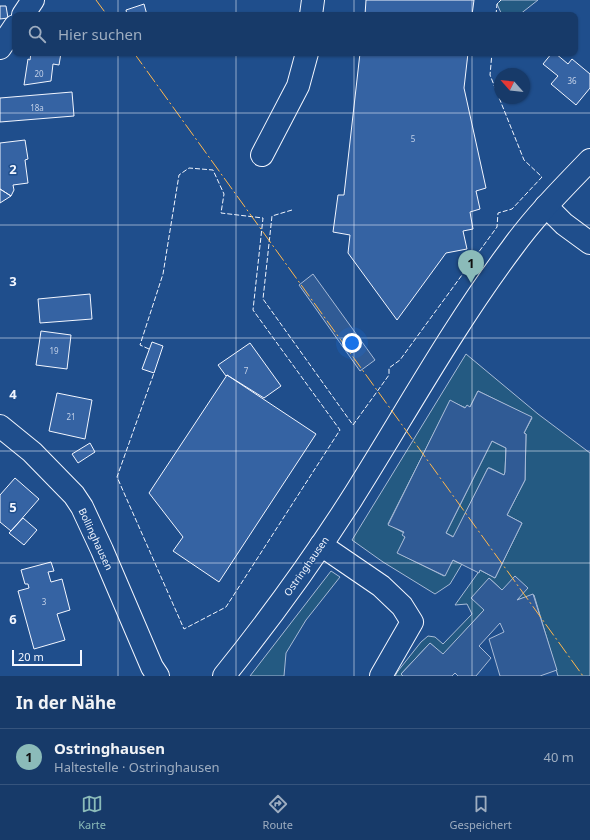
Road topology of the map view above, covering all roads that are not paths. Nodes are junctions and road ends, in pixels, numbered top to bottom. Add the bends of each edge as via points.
1 (33, 0) edge
2 (313, 0) edge
3 (24, 12) edge
4 (311, 12) edge
5 (12, 30) edge
6 (0, 48) edge
7 (306, 56) edge
8 (262, 155) dead end
9 (590, 160) edge
10 (546, 206) junction
11 (590, 243) edge
12 (0, 426) edge
13 (321, 545) junction
14 (158, 676) edge
15 (224, 676) edge
16 (381, 676) edge

1 - 3 street
2 - 4 street
5 - 6 street
7 - 8 street via 298,86
9 - 10 street, Ostringhausen
10 - 11 street via 564,224
10 - 13 street, Ostringhausen via 481,290
12 - 14 street, Bollinghausen via 32,452 74,495 82,507
13 - 15 street, Ostringhausen via 266,623
13 - 16 street via 381,586 402,606 412,622

